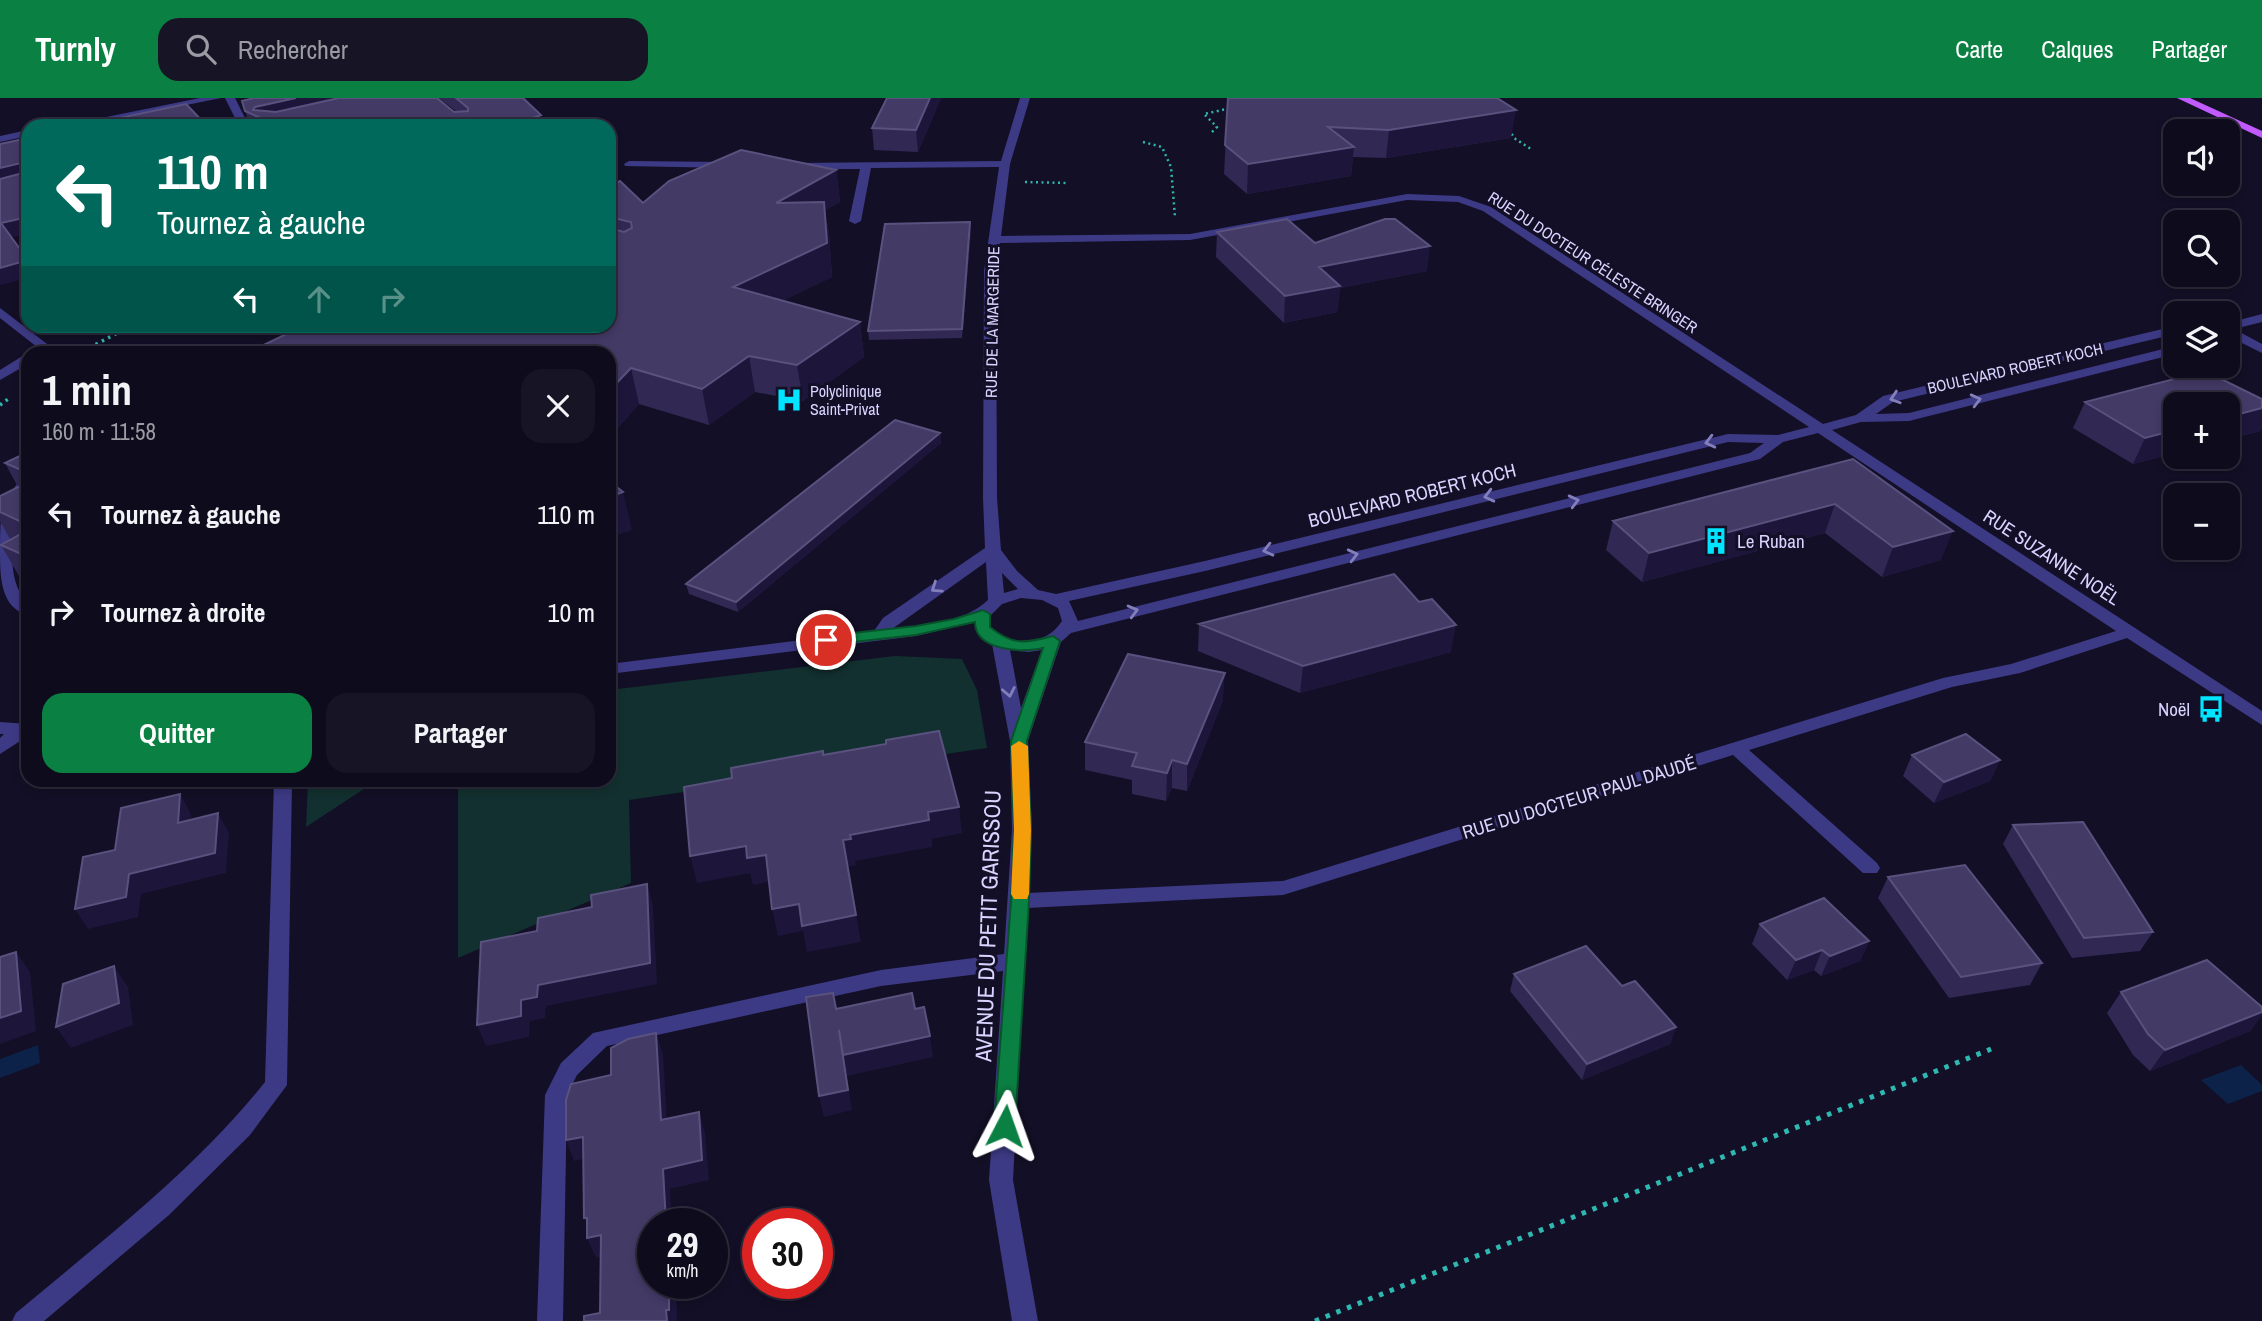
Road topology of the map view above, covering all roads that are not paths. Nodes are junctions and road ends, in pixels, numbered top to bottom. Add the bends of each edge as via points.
1 (216, 98) edge
2 (230, 98) edge
3 (1025, 98) edge
4 (2182, 98) edge
5 (2199, 98) edge
6 (104, 119) edge
7 (240, 119) edge
8 (2262, 126) edge
9 (21, 134) edge
10 (2262, 135) edge
11 (0, 139) edge
12 (629, 164) dead end
13 (1005, 164) junction
14 (739, 166) edge
15 (783, 166) edge
16 (866, 166) junction
17 (855, 221) dead end
18 (993, 240) junction
19 (0, 312) edge
20 (2262, 318) edge
21 (2240, 325) edge
22 (21, 328) edge
23 (28, 333) edge
24 (2163, 333) edge
25 (2240, 336) edge
26 (45, 346) edge
27 (2262, 349) edge
28 (2163, 353) edge
29 (21, 362) edge
30 (0, 376) edge
31 (1860, 418) junction
32 (1819, 428) junction
33 (1778, 439) junction
34 (21, 489) edge
35 (993, 550) junction
36 (1032, 593) junction
37 (1056, 599) junction
38 (996, 600) junction
39 (21, 604) edge
40 (983, 614) junction
41 (1067, 629) junction
42 (916, 631) junction
43 (2129, 632) junction
44 (881, 633) junction
45 (993, 639) junction
46 (1053, 641) junction
47 (616, 668) edge
48 (2262, 719) edge
49 (0, 728) edge
50 (21, 730) edge
51 (21, 732) edge
52 (1019, 741) junction
53 (0, 748) edge
54 (1736, 748) junction
55 (283, 787) edge
56 (1870, 868) dead end
57 (1020, 901) junction
58 (1016, 961) junction
59 (25, 1321) edge
60 (550, 1321) edge
61 (1025, 1321) edge

1 - 6 street
2 - 7 street
3 - 13 street, RUE DE LA MARGERIDE
4 - 10 main road
5 - 8 main road
9 - 11 street
12 - 14 street
13 - 16 street
13 - 18 street, RUE DE LA MARGERIDE
15 - 16 street
16 - 17 street
18 - 32 street, RUE DU DOCTEUR CÉLESTE BRINGER via 1190,237 1407,197 1459,199 1487,209
18 - 35 street, RUE DE LA MARGERIDE
19 - 22 street
20 - 21 street
23 - 26 street
24 -> 31 street, BOULEVARD ROBERT KOCH via 1888,399
25 - 27 street
31 -> 28 street, BOULEVARD ROBERT KOCH via 1909,417
29 - 30 street
31 - 32 street, BOULEVARD ROBERT KOCH
32 - 33 street, BOULEVARD ROBERT KOCH
32 - 43 street, RUE SUZANNE NOËL
33 -> 37 street, BOULEVARD ROBERT KOCH via 1728,438
41 -> 33 street, BOULEVARD ROBERT KOCH via 1755,456
34 - 39 street via 6,513 1,573
35 - 36 street
35 - 38 street, RUE DE LA MARGERIDE
35 -> 44 street via 898,615
36 - 37 street
36 - 38 street
37 - 41 street via 1069,613
38 - 40 street
40 - 42 street
40 - 45 street via 983,628
41 - 46 street
42 - 44 street
42 - 45 street
43 - 48 street, RUE SUZANNE NOËL
43 - 54 street, RUE DU DOCTEUR PAUL DAUDÉ
44 - 47 street
45 - 46 street via 1026,647
45 -> 52 street, AVENUE DU PETIT GARISSOU
46 - 52 street, AVENUE DU PETIT GARISSOU
49 - 50 street
51 - 53 street
52 - 57 street, AVENUE DU PETIT GARISSOU
54 - 56 street
54 - 57 street, RUE DU DOCTEUR PAUL DAUDÉ via 1283,888
55 - 59 street via 276,1085 242,1128 161,1207
57 - 58 street, AVENUE DU PETIT GARISSOU
58 - 60 street via 881,978 601,1039 569,1069 556,1095
58 - 61 street, AVENUE DU PETIT GARISSOU via 1001,1181

